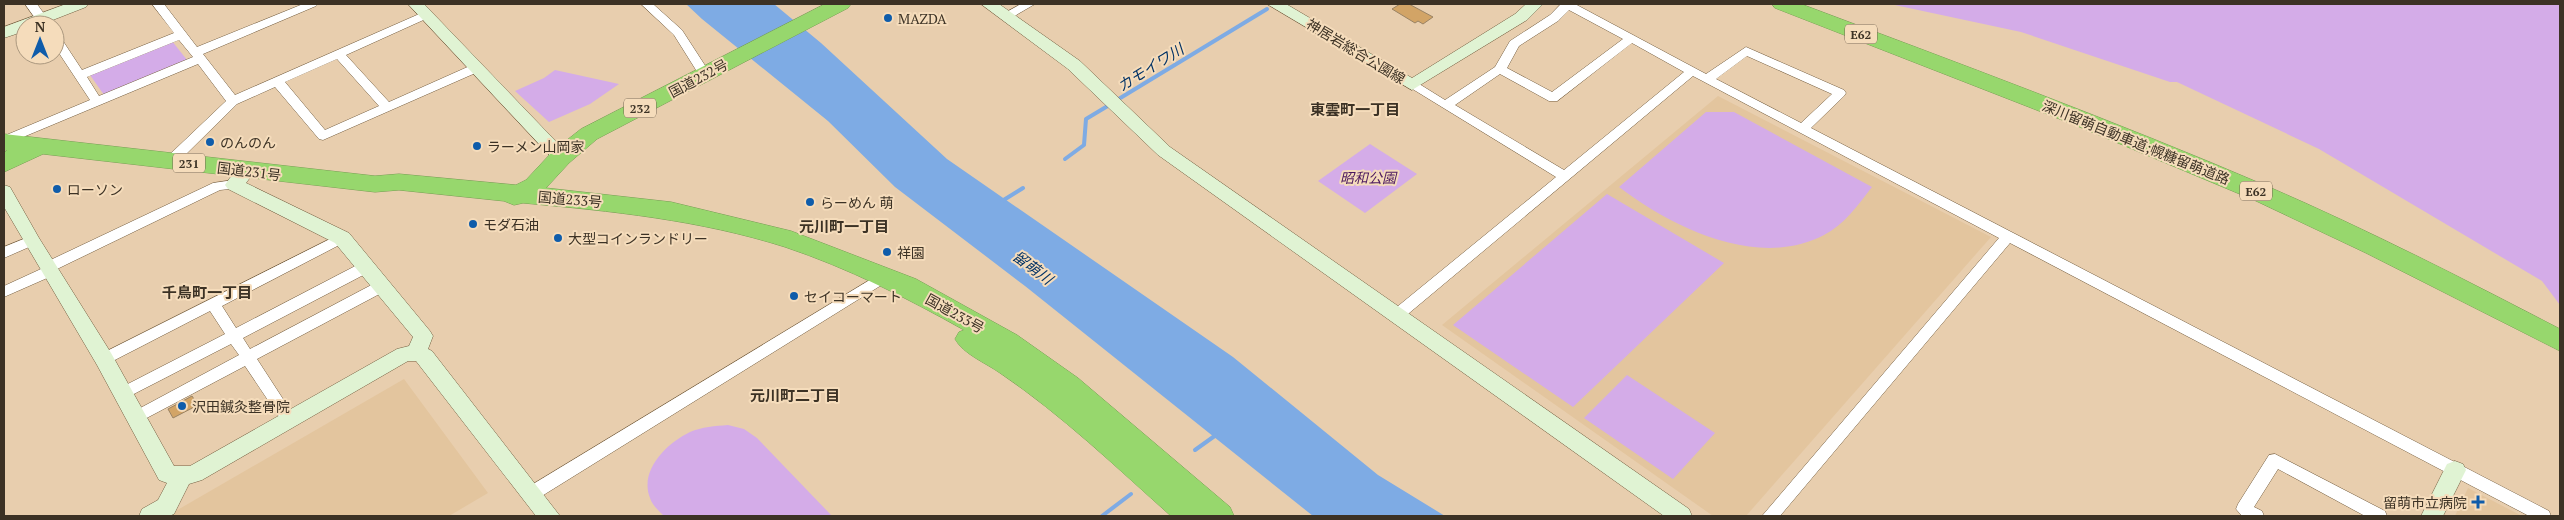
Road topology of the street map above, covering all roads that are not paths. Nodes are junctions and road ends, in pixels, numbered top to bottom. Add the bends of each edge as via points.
1 (31, 4) edge
2 (80, 4) edge
3 (158, 4) edge
4 (312, 4) edge
5 (647, 4) edge
6 (841, 4) edge
7 (988, 4) edge
8 (1029, 4) edge
9 (1275, 4) edge
10 (1535, 4) edge
11 (1568, 4) edge
12 (1782, 4) edge
13 (1794, 4) edge
14 (294, 7) edge
15 (819, 8) edge
16 (421, 9) edge
17 (38, 15) edge
18 (57, 15) edge
19 (1007, 16) junction
20 (180, 35) junction
21 (1631, 38) junction
22 (65, 52) edge
23 (339, 54) junction
24 (198, 55) junction
25 (713, 63) junction
26 (1943, 63) junction
27 (476, 68) junction
28 (1500, 69) junction
29 (1692, 71) junction
30 (81, 75) junction
31 (1706, 79) junction
32 (278, 82) junction
33 (1412, 85) junction
34 (233, 101) junction
35 (97, 102) junction
36 (1446, 105) junction
37 (386, 107) junction
38 (1803, 128) junction
39 (4, 142) edge
40 (41, 146) junction
41 (556, 153) junction
42 (170, 161) junction
43 (4, 164) edge
44 (1564, 176) junction
45 (240, 178) junction
46 (4, 191) edge
47 (529, 194) junction
48 (483, 197) junction
49 (2007, 236) junction
50 (342, 238) junction
51 (31, 241) junction
52 (4, 254) edge
53 (366, 267) junction
54 (48, 269) junction
55 (877, 282) junction
56 (382, 286) junction
57 (4, 292) edge
58 (213, 304) junction
59 (1397, 315) junction
60 (2560, 330) edge
61 (233, 335) junction
62 (2560, 341) edge
63 (416, 353) junction
64 (247, 357) junction
65 (104, 359) junction
66 (123, 393) junction
67 (136, 417) junction
68 (289, 420) junction
69 (2455, 470) junction
70 (182, 476) junction
71 (531, 494) junction
72 (150, 516) edge
73 (549, 516) edge
74 (1191, 516) edge
75 (1220, 516) edge
76 (1681, 516) edge
77 (1770, 516) edge
78 (2256, 516) edge
79 (2380, 516) edge
80 (2432, 516) edge
81 (2543, 516) edge

1 - 17 street
2 - 18 street
3 - 20 street
4 - 14 street
5 - 25 street
6 - 15 highway, 国道232号 / 232
7 - 19 street
8 - 19 street
9 - 33 main road, 神居岩総合公園線
10 - 33 main road, 神居岩総合公園線 via 1521,17
11 - 21 street
11 - 28 street via 1554,18 1514,44
12 - 26 highway, 深川留萌自動車道;幌糠留萌道路 / E62
13 - 26 highway, 深川留萌自動車道;幌糠留萌道路 / E62
14 - 24 street
15 - 25 highway, 国道232号 / 232
16 - 23 street
16 - 27 street
19 - 59 street via 1074,65 1164,152
20 - 24 street
20 - 30 street
21 - 28 street via 1553,98
21 - 29 street
22 - 30 street
23 - 32 street
23 - 37 street
24 - 34 street
24 - 35 street
25 - 41 highway, 国道232号 / 232
26 - 60 highway, 深川留萌自動車道;幌糠留萌道路 / E62 via 2142,134 2284,195
26 - 62 highway, 深川留萌自動車道;幌糠留萌道路 / E62 via 2263,194 2391,254
27 - 37 street
27 - 41 street
28 - 36 street
29 - 31 street
29 - 44 street
30 - 35 street
31 - 38 street
31 - 38 street via 1746,51 1840,92
32 - 34 street
32 - 37 street via 323,136
33 - 36 street
34 - 42 street
35 - 39 street
36 - 44 street
38 - 49 street
39 - 40 highway, 国道231号 / 231
40 - 42 highway, 国道231号 / 231
40 - 43 highway
41 - 47 highway, 国道232号 / 232
42 - 45 highway, 国道231号 / 231
44 - 59 street
45 - 48 highway, 国道231号 / 231 via 375,184 390,192
45 - 50 street
45 - 54 street
46 - 51 street
47 - 48 highway, 国道231号 / 231
47 - 48 highway, 232 via 514,184
47 - 55 highway, 国道233号 via 749,244
49 - 69 street
49 - 77 street
50 - 53 street
50 - 58 street
51 - 52 street
51 - 54 street
53 - 56 street
53 - 61 street
54 - 57 street
54 - 65 street
55 - 71 street
55 - 74 highway, 国道233号 via 993,353 1064,404
55 - 75 highway, 国道233号 via 907,286 1008,342 1068,386
56 - 63 street via 423,336
56 - 64 street
58 - 61 street
58 - 65 street
59 - 76 street
61 - 64 street
61 - 66 street
63 - 68 street via 404,354
63 - 71 main road via 425,356
64 - 67 street
64 - 68 street
65 - 66 street
66 - 67 street
67 - 70 street via 167,474
68 - 70 street via 194,474
69 - 80 street
69 - 81 street
70 - 72 street via 166,507
71 - 73 main road
78 - 79 street via 2244,509 2275,460

